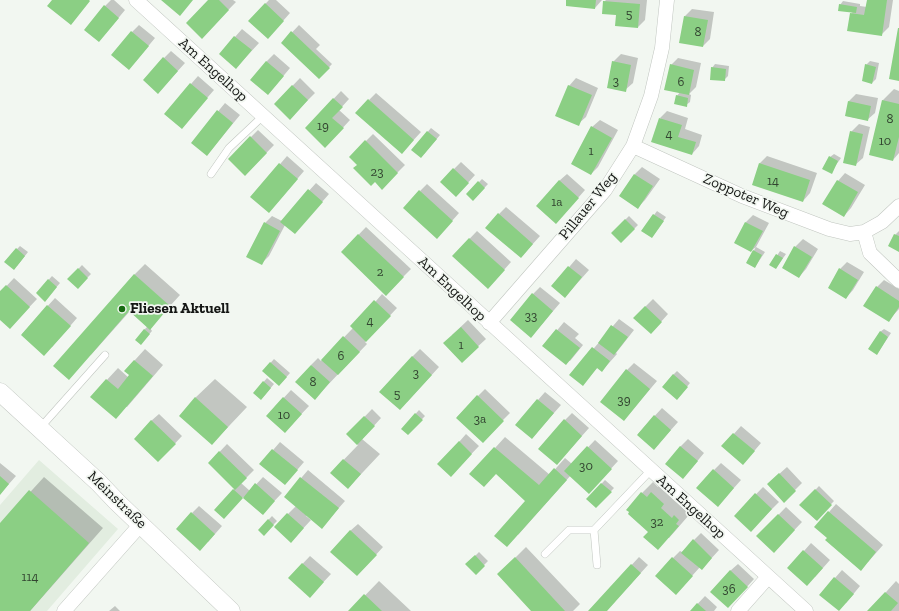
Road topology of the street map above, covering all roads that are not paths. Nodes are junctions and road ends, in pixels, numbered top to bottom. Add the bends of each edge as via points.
1 (136, 0) edge
2 (667, 0) edge
3 (263, 116) junction
4 (633, 146) junction
5 (211, 174) dead end
6 (899, 206) edge
7 (864, 232) junction
8 (899, 281) edge
9 (489, 323) junction
10 (105, 355) dead end
11 (0, 392) edge
12 (39, 428) junction
13 (651, 470) junction
14 (140, 524) junction
15 (594, 530) junction
16 (545, 554) dead end
17 (597, 565) dead end
18 (768, 577) junction
19 (64, 611) edge
20 (231, 611) edge
21 (738, 611) edge
22 (806, 611) edge

1 - 3 street, Am Engelhop
2 - 4 street, Pillauer Weg via 662,48 651,96
3 - 5 lane via 229,148
3 - 9 street, Am Engelhop
4 - 7 street, Zoppoter Weg via 742,196 829,230 850,234
4 - 9 street, Pillauer Weg via 605,190
6 - 7 street, Zoppoter Weg via 882,222
7 - 8 street via 870,253
9 - 13 street, Am Engelhop
10 - 12 lane
11 - 12 street, Meinstraße
12 - 14 street, Meinstraße
13 - 15 lane
13 - 18 street, Am Engelhop
14 - 19 street
14 - 20 street, Meinstraße
15 - 16 lane via 570,530
15 - 17 lane
18 - 21 street
18 - 22 street, Am Engelhop

